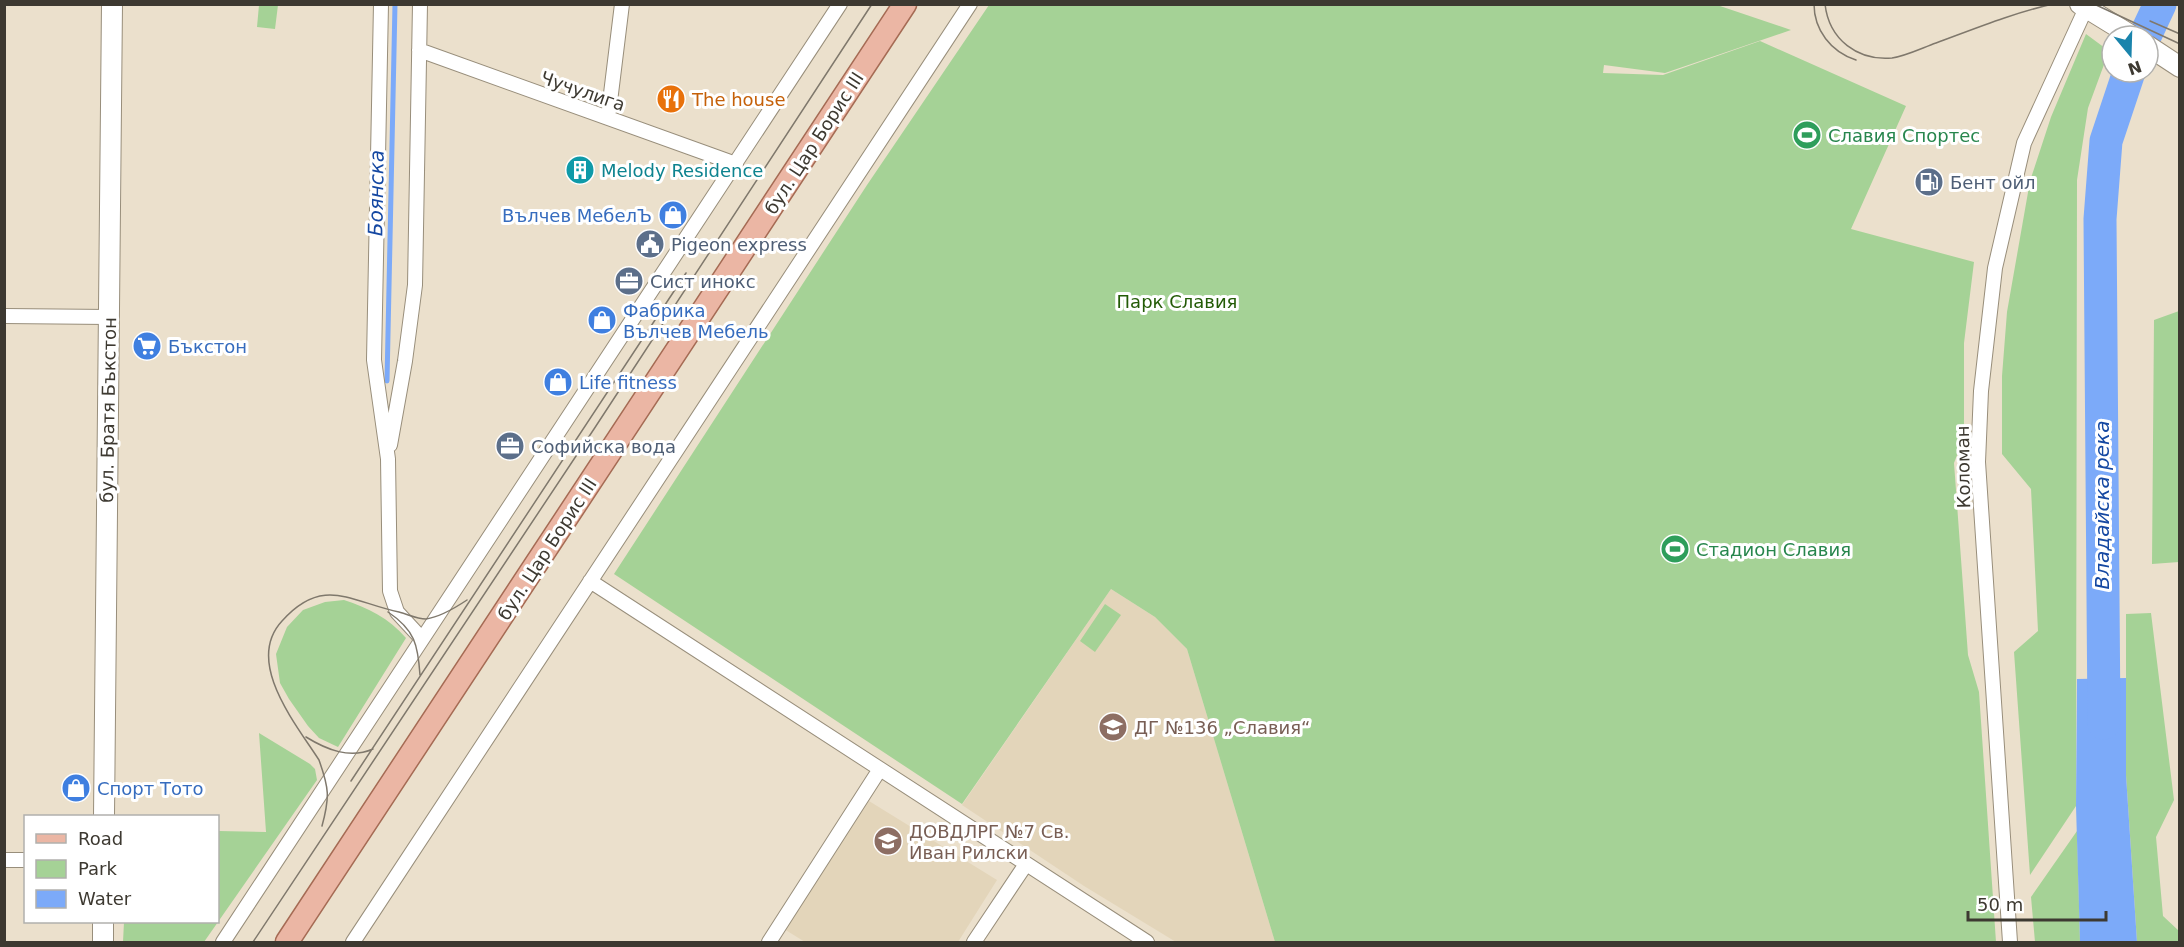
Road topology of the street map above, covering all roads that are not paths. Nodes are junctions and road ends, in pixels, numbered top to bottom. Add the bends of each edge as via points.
1 (112, 4) edge
2 (381, 4) edge
3 (420, 4) edge
4 (622, 4) edge
5 (840, 4) edge
6 (905, 4) edge
7 (970, 4) edge
8 (2083, 6) edge
9 (2113, 24) edge
10 (419, 50) junction
11 (2160, 54) edge
12 (2177, 65) edge
13 (608, 118) junction
14 (736, 164) junction
15 (4, 316) edge
16 (109, 317) junction
17 (388, 459) junction
18 (590, 581) junction
19 (422, 639) junction
20 (880, 770) junction
21 (104, 815) edge
22 (4, 860) edge
23 (24, 860) edge
24 (1026, 864) junction
25 (103, 923) edge
26 (103, 942) edge
27 (223, 942) edge
28 (287, 942) edge
29 (352, 942) edge
30 (769, 942) edge
31 (974, 942) edge
32 (1147, 942) edge
33 (2010, 942) edge

1 - 16 street, бул. Братя Бъкстон
2 - 17 street via 374,360
3 - 10 street
4 - 13 street
5 - 14 street
6 - 28 main road, бул. Цар Борис III
7 - 18 street
8 - 9 street
8 - 33 street, Коломан via 2024,143 1995,268 1981,392 1978,462
10 - 13 street, Чучулига
10 - 17 street via 415,285
11 - 12 street
13 - 14 street, Чучулига
14 - 19 street
15 - 16 street
16 - 21 street, бул. Братя Бъкстон
17 - 19 street via 390,591 397,612
18 - 20 street
18 - 29 street
19 - 27 street
20 - 24 street
20 - 30 street
22 - 23 street
24 - 31 street
24 - 32 street
25 - 26 street

